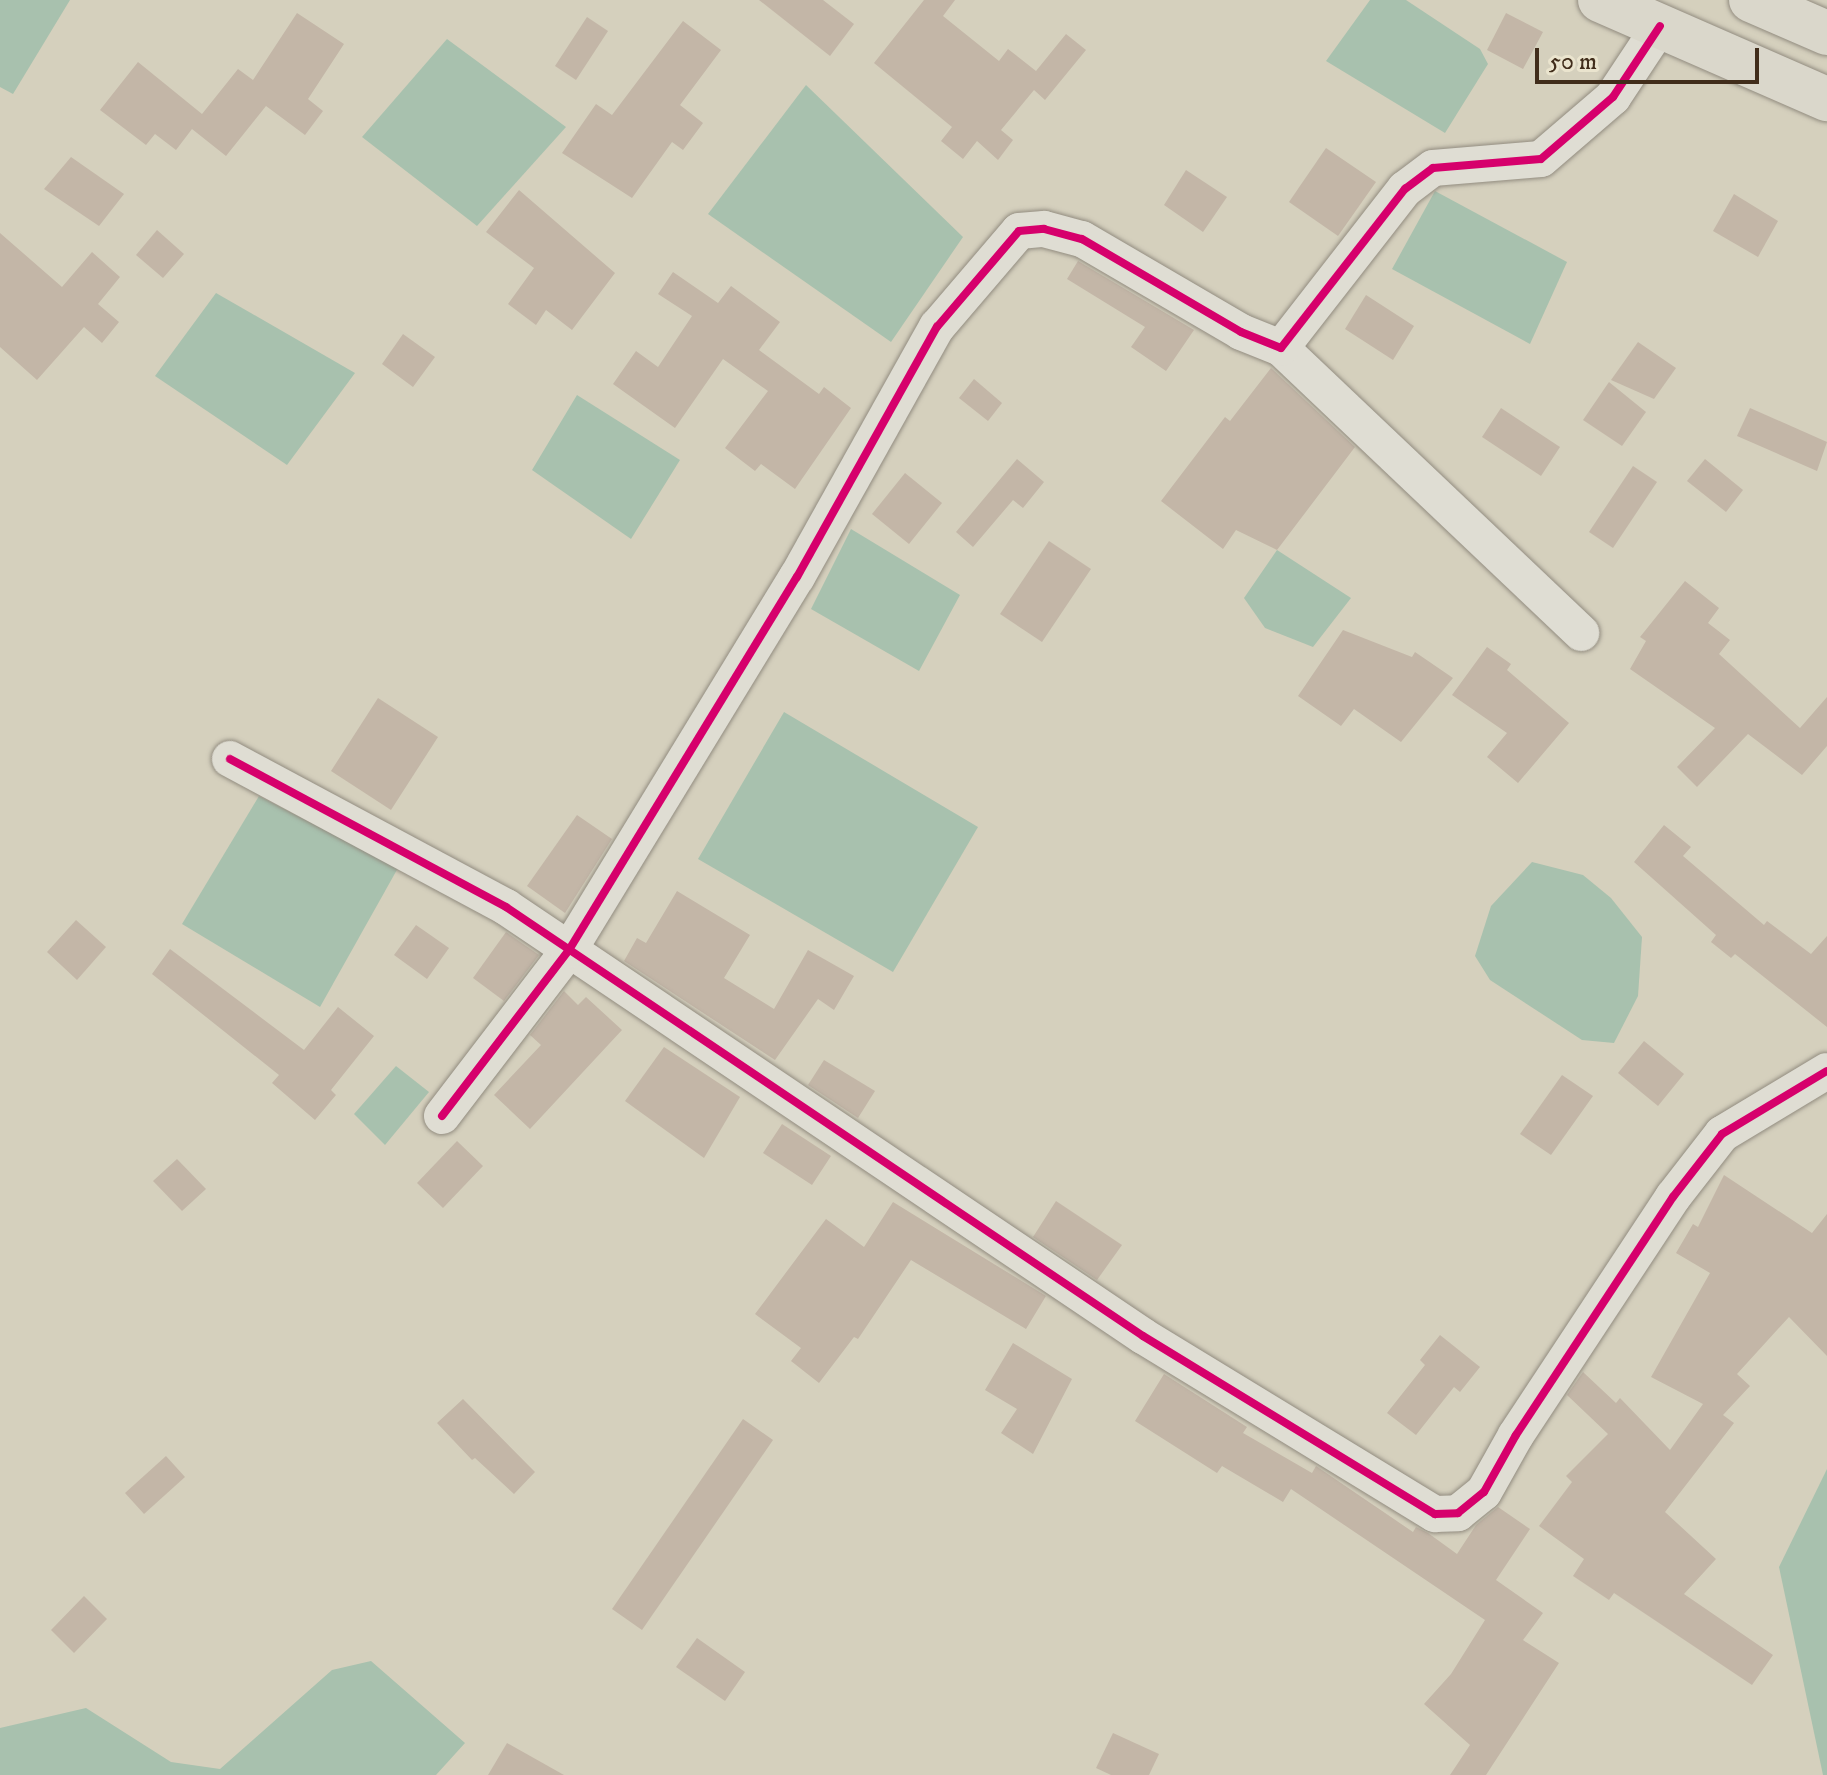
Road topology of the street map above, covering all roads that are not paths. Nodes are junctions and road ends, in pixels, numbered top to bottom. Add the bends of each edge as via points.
1 (1600, 0) edge
2 (1751, 0) edge
3 (1660, 26) junction
4 (1827, 33) edge
5 (1827, 99) edge
6 (1281, 348) junction
7 (1581, 633) dead end
8 (230, 759) dead end
9 (569, 950) junction
10 (1827, 1071) edge
11 (442, 1116) dead end

1 - 3 highway
2 - 4 highway
3 - 5 highway
3 - 6 street via 1613,97 1541,159 1433,168 1405,189
6 - 7 street
6 - 9 street via 1241,332 1082,239 1044,229 1019,231 937,327 790,590
8 - 9 street via 506,907
9 - 10 street via 1143,1336 1435,1514 1458,1513 1484,1492 1673,1197 1722,1134
9 - 11 street

